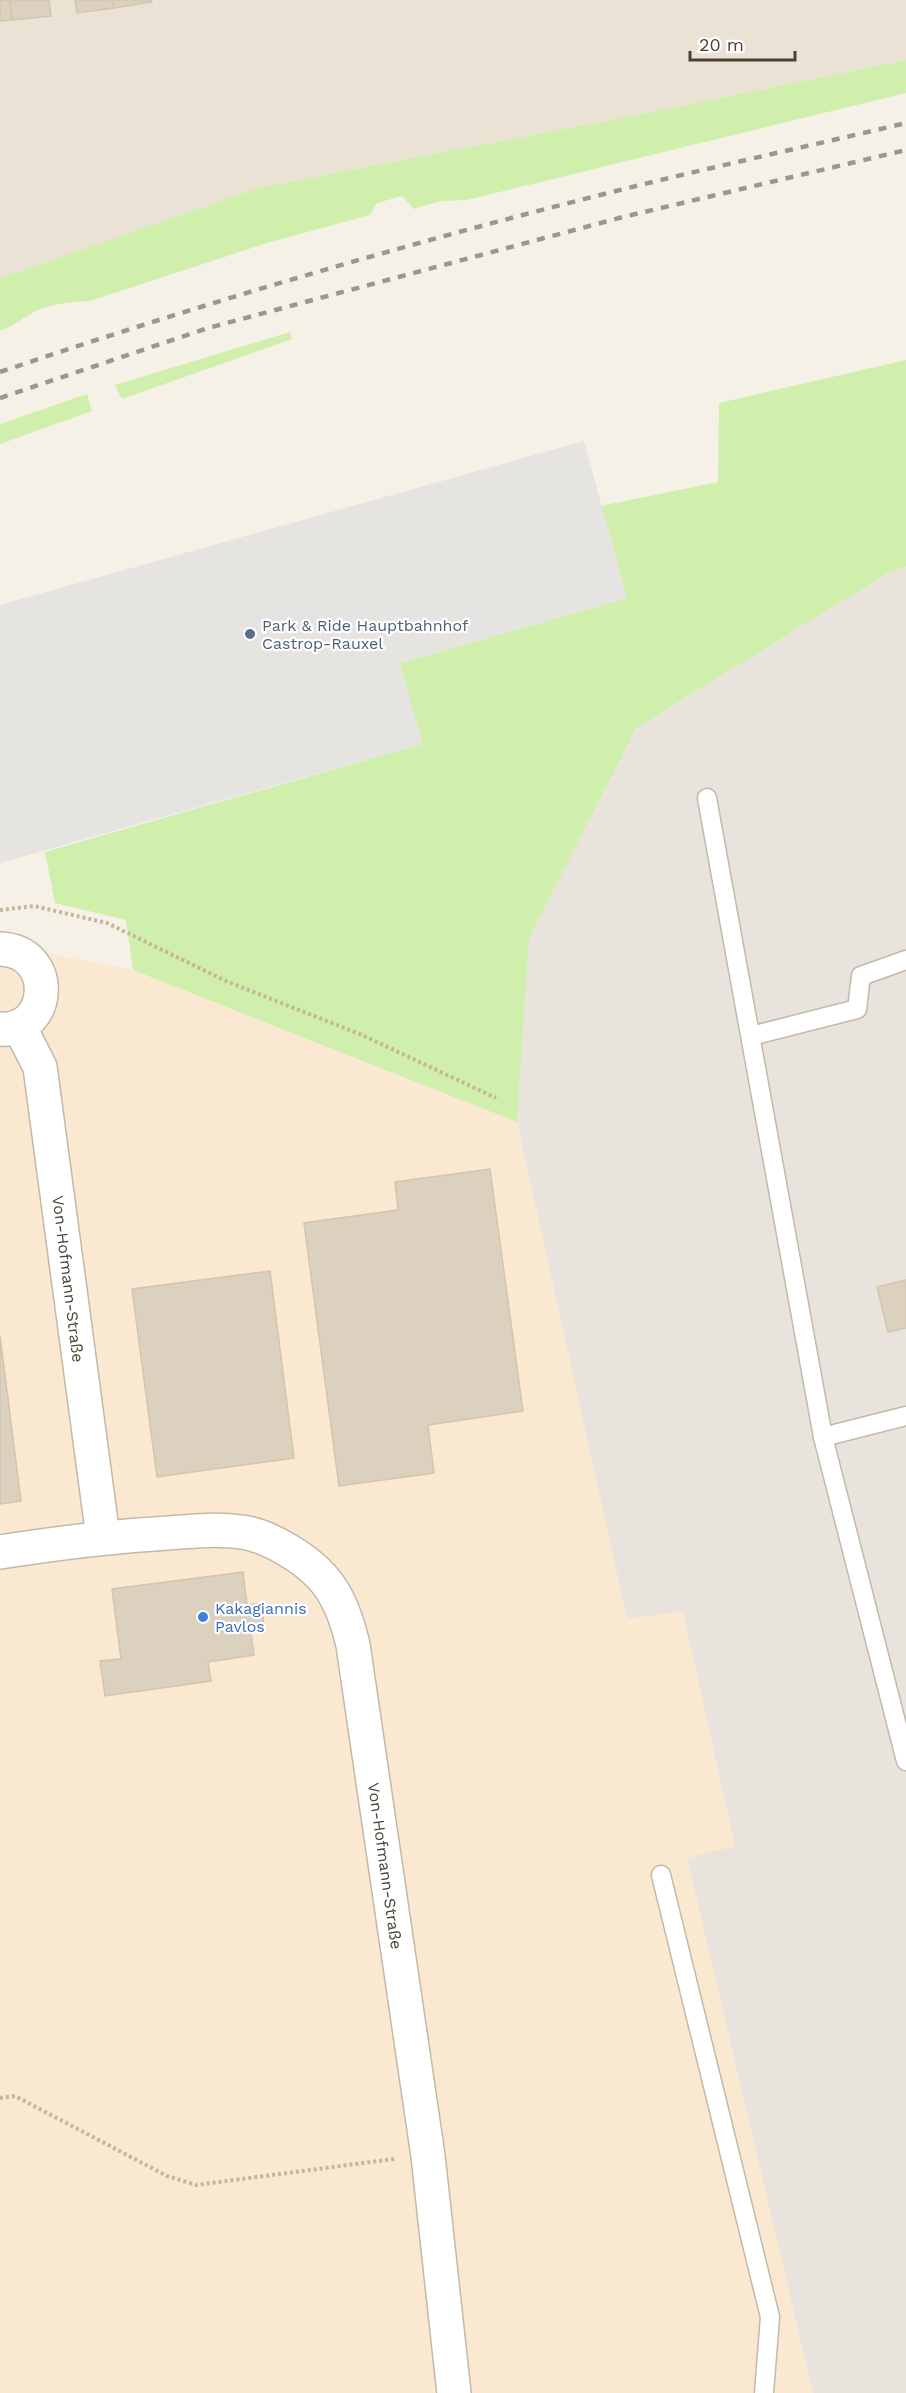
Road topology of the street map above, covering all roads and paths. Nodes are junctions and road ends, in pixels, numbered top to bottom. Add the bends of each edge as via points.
1 (707, 798) dead end
2 (0, 910) edge
3 (0, 949) edge
4 (906, 960) edge
5 (9, 1027) edge
6 (751, 1036) junction
7 (496, 1098) dead end
8 (906, 1416) edge
9 (824, 1437) junction
10 (103, 1537) junction
11 (0, 1552) edge
12 (906, 1761) edge
13 (661, 1875) dead end
14 (0, 2098) edge
15 (428, 2156) junction
16 (454, 2393) edge
17 (764, 2393) edge

1 - 6 lane
2 - 7 path via 34,906 107,923 226,981 362,1035
3 - 5 street, Von-Hofmann-Straße via 21,953 31,961 42,983 37,1008 29,1019
4 - 6 lane via 861,976 857,1009
5 - 10 street, Von-Hofmann-Straße via 40,1067
6 - 9 lane
8 - 9 lane
9 - 12 lane
10 - 11 street, Von-Hofmann-Straße
10 - 15 street, Von-Hofmann-Straße via 214,1530 244,1532 276,1543 300,1557 320,1572 334,1594 347,1620 353,1645
13 - 17 lane via 770,2317
14 - 15 path via 15,2096 167,2176 196,2185
15 - 16 street, Von-Hofmann-Straße

